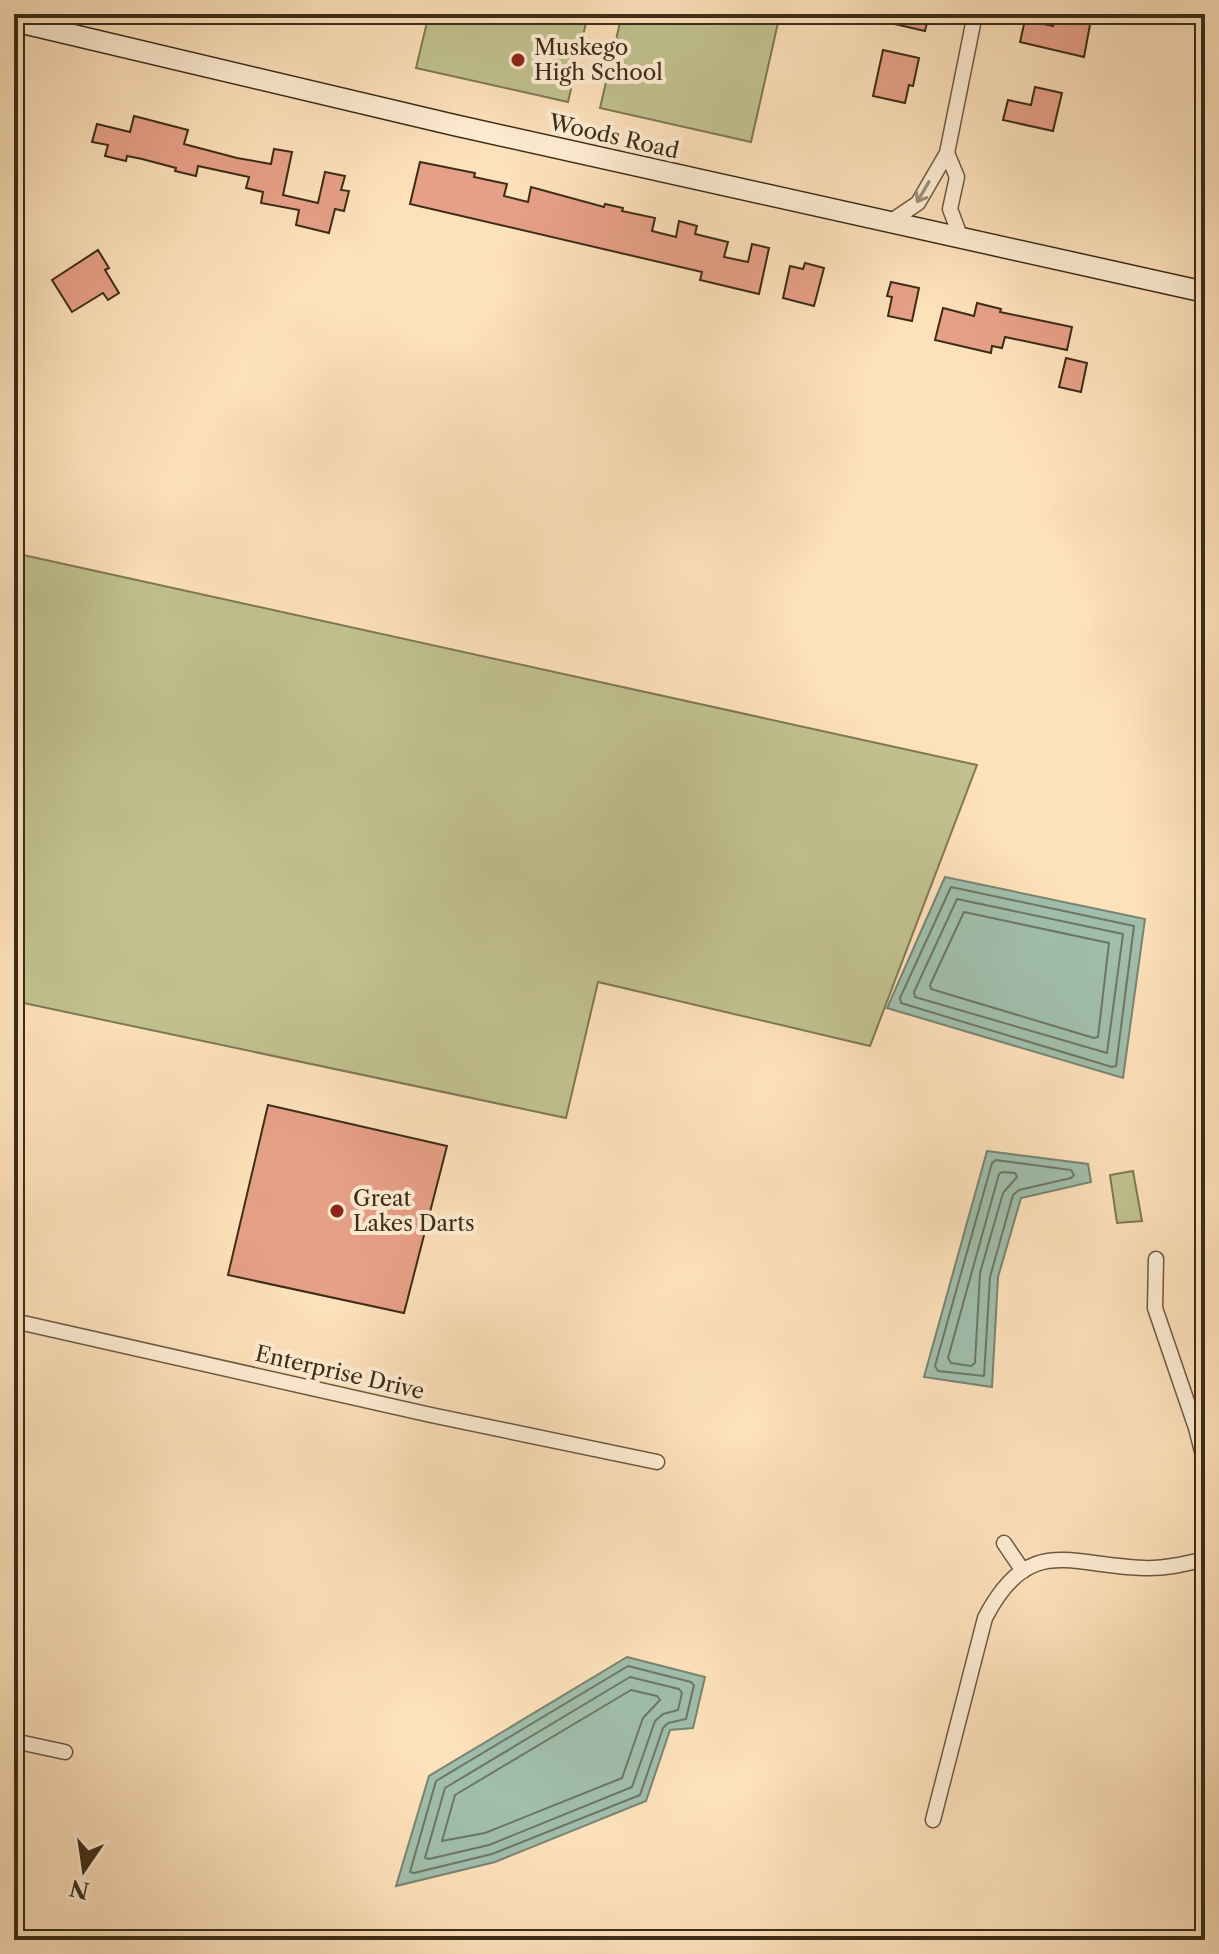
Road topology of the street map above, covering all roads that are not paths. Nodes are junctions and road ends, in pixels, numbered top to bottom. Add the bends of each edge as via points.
1 (975, 14) edge
2 (14, 21) edge
3 (947, 153) junction
4 (890, 222) junction
5 (961, 238) junction
6 (1205, 292) edge
7 (1156, 1259) dead end
8 (14, 1321) edge
9 (657, 1462) dead end
10 (1205, 1463) edge
11 (1004, 1543) dead end
12 (1205, 1559) edge
13 (1023, 1571) junction
14 (14, 1741) edge
15 (65, 1752) dead end
16 (933, 1820) dead end

1 - 3 street
2 - 4 street, Woods Road
3 -> 4 street via 918,203
3 - 5 street via 957,177 950,209
4 - 5 street, Woods Road
5 - 6 street, Woods Road
7 - 10 street via 1155,1308
8 - 9 street, Enterprise Drive
11 - 13 street
12 - 13 street via 1161,1568 1063,1559
13 - 16 street via 996,1598 985,1618
14 - 15 street

